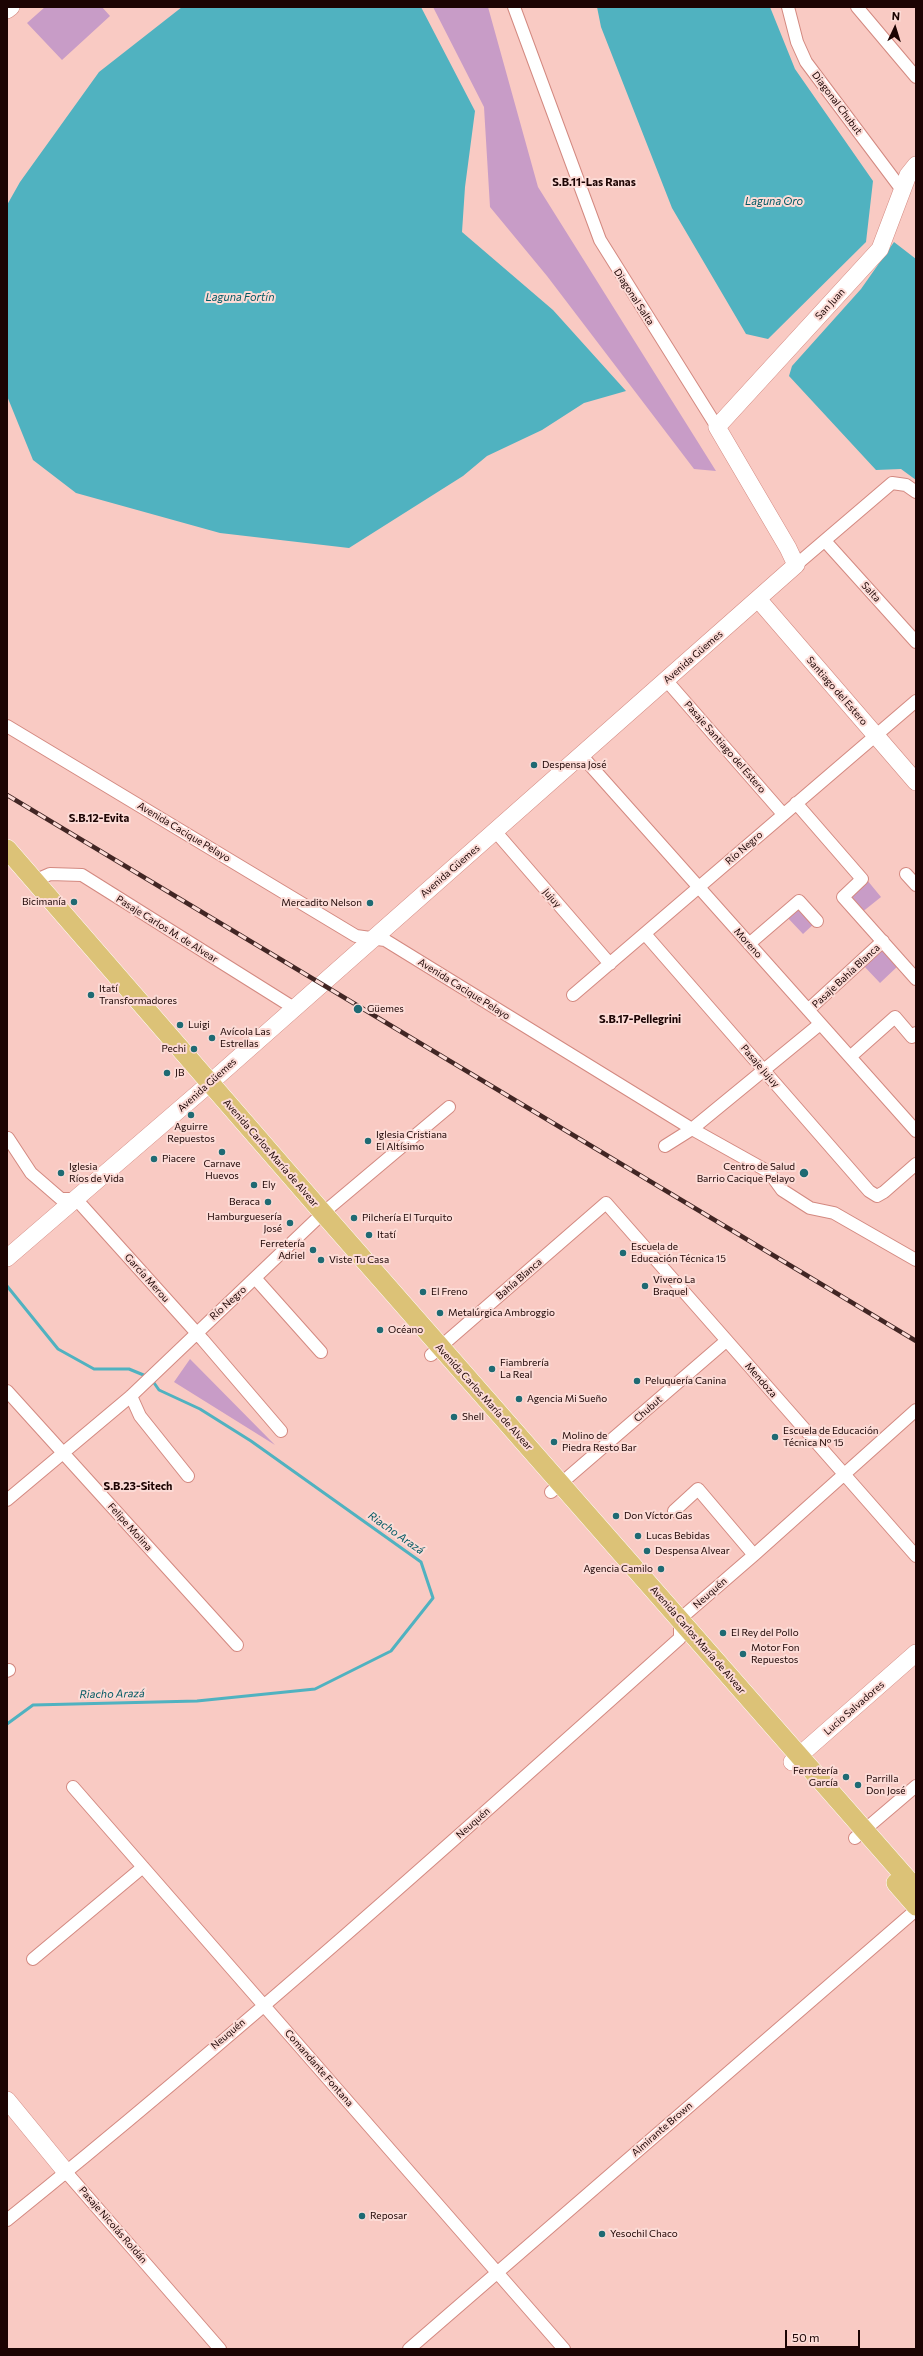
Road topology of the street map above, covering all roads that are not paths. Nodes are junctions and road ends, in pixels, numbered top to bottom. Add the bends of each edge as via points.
1 (11, 7) edge
2 (514, 7) edge
3 (788, 7) edge
4 (858, 7) edge
5 (7, 10) edge
6 (916, 76) edge
7 (916, 165) edge
8 (902, 190) junction
9 (718, 427) junction
10 (916, 492) edge
11 (825, 541) junction
12 (796, 566) junction
13 (758, 599) junction
14 (916, 642) edge
15 (666, 680) junction
16 (916, 701) edge
17 (7, 726) edge
18 (876, 736) junction
19 (581, 755) junction
20 (916, 782) edge
21 (796, 803) junction
22 (783, 814) junction
23 (495, 831) junction
24 (7, 849) edge
25 (7, 867) edge
26 (906, 874) dead end
27 (34, 881) junction
28 (916, 885) edge
29 (699, 887) junction
30 (817, 921) dead end
31 (645, 934) junction
32 (372, 939) junction
33 (883, 941) junction
34 (749, 944) junction
35 (610, 964) junction
36 (916, 979) edge
37 (573, 995) dead end
38 (294, 1008) junction
39 (808, 1010) junction
40 (820, 1024) junction
41 (916, 1033) edge
42 (850, 1057) junction
43 (764, 1070) junction
44 (206, 1086) junction
45 (449, 1107) dead end
46 (914, 1126) edge
47 (692, 1129) junction
48 (8, 1138) edge
49 (665, 1146) dead end
50 (916, 1164) edge
51 (76, 1199) junction
52 (606, 1203) joint
53 (319, 1218) junction
54 (7, 1258) edge
55 (916, 1260) edge
56 (255, 1278) junction
57 (196, 1332) junction
58 (726, 1341) junction
59 (321, 1352) dead end
60 (436, 1352) junction
61 (7, 1391) edge
62 (131, 1396) junction
63 (916, 1410) edge
64 (281, 1430) dead end
65 (62, 1453) junction
66 (844, 1475) junction
67 (188, 1476) dead end
68 (556, 1488) junction
69 (7, 1500) edge
70 (674, 1510) dead end
71 (754, 1555) junction
72 (916, 1556) edge
73 (680, 1619) junction
74 (680, 1638) junction
75 (237, 1645) dead end
76 (916, 1653) edge
77 (795, 1759) junction
78 (916, 1786) edge
79 (73, 1787) dead end
80 (860, 1834) junction
81 (143, 1867) junction
82 (916, 1889) edge
83 (916, 1906) edge
84 (916, 1910) edge
85 (33, 1959) dead end
86 (264, 2004) junction
87 (7, 2100) edge
88 (66, 2172) junction
89 (7, 2220) edge
90 (496, 2272) junction
91 (220, 2349) edge
92 (409, 2349) edge
93 (564, 2349) edge

1 - 5 street
2 - 9 street, Diagonal Salta via 600,240
3 - 8 street, Diagonal Chubut via 797,42 806,62
4 - 6 street
7 - 8 street, San Juan via 908,175
8 - 9 street, San Juan via 880,249
9 - 12 street, Diagonal Salta
10 - 11 street, Avenida Güemes via 906,485 892,483
11 - 12 street, Avenida Güemes
11 - 14 street, Salta
12 - 13 street, Avenida Güemes
13 - 15 street, Avenida Güemes
13 - 18 street, Santiago del Estero
15 - 19 street, Avenida Güemes
15 - 22 street, Pasaje Santiago del Estero
16 - 18 street, Río Negro
17 - 32 street, Avenida Cacique Pelayo via 356,936
18 - 20 street, Santiago del Estero
18 - 21 street, Río Negro
19 - 23 street, Avenida Güemes
19 - 29 street, Moreno
21 - 22 street, Río Negro
21 - 33 street via 862,879 843,897
22 - 29 street, Río Negro
23 - 32 street, Avenida Güemes
23 - 35 street, Jujuy
24 - 27 main road, Avenida Carlos María de Alvear
25 - 44 main road, Avenida Carlos María de Alvear
26 - 28 street
27 - 38 street, Pasaje Carlos M. de Alvear via 50,874 82,875
27 - 44 main road, Avenida Carlos María de Alvear
29 - 31 street, Río Negro
29 - 34 street, Moreno
30 - 34 street via 799,901
31 - 35 street, Río Negro
31 - 43 street, Pasaje Jujuy
32 - 38 street, Avenida Güemes
32 - 47 street, Avenida Cacique Pelayo via 385,940
33 - 36 street
33 - 39 street, Pasaje Bahía Blanca
34 - 39 street, Moreno
35 - 37 street, Río Negro
38 - 44 street, Avenida Güemes
39 - 40 street, Moreno
40 - 42 street, Moreno
40 - 43 street
41 - 42 street via 912,1037 895,1017
42 - 46 street, Moreno
43 - 47 street
43 - 50 street, Pasaje Jujuy via 869,1191 877,1196
44 - 51 street, Avenida Güemes
44 - 53 main road, Avenida Carlos María de Alvear
45 - 53 street, Río Negro
47 - 49 street
47 - 55 street, Avenida Cacique Pelayo via 769,1172 782,1190 810,1208 834,1213
48 - 51 street via 32,1173 61,1199
51 - 54 street, Avenida Güemes
51 - 57 street, García Merou
52 - 58 street, Mendoza
52 - 60 street, Bahía Blanca
53 - 56 street, Río Negro
53 - 60 main road, Avenida Carlos María de Alvear
56 - 57 street, Río Negro
56 - 59 street
57 - 62 street, Río Negro
57 - 64 street, García Merou
58 - 66 street, Mendoza
58 - 68 street, Chubut
60 - 68 main road, Avenida Carlos María de Alvear
61 - 65 street, Felipe Molina
62 - 65 street, Río Negro
62 - 67 street via 140,1416
63 - 66 street, Neuquén
65 - 69 street, Río Negro
65 - 75 street, Felipe Molina
66 - 71 street, Neuquén
66 - 72 street, Mendoza
68 - 73 main road, Avenida Carlos María de Alvear
68 - 74 main road, Avenida Carlos María de Alvear
70 - 71 street via 698,1489
71 - 73 street, Neuquén
73 - 74 street
73 - 77 main road, Avenida Carlos María de Alvear
74 - 77 main road, Avenida Carlos María de Alvear
74 - 86 street, Neuquén via 479,1818
76 - 77 street, Lucio Salvadores
77 - 80 main road, Avenida Carlos María de Alvear
78 - 80 street
79 - 81 street, Comandante Fontana
80 - 82 main road, Avenida Carlos María de Alvear
80 - 83 main road, Avenida Carlos María de Alvear
81 - 85 street
81 - 86 street, Comandante Fontana
84 - 90 street, Almirante Brown
86 - 88 street, Neuquén
86 - 90 street, Comandante Fontana
87 - 88 street, Pasaje Nicolás Roldán
88 - 89 street, Neuquén
88 - 91 street, Pasaje Nicolás Roldán
90 - 92 street, Almirante Brown
90 - 93 street, Comandante Fontana

